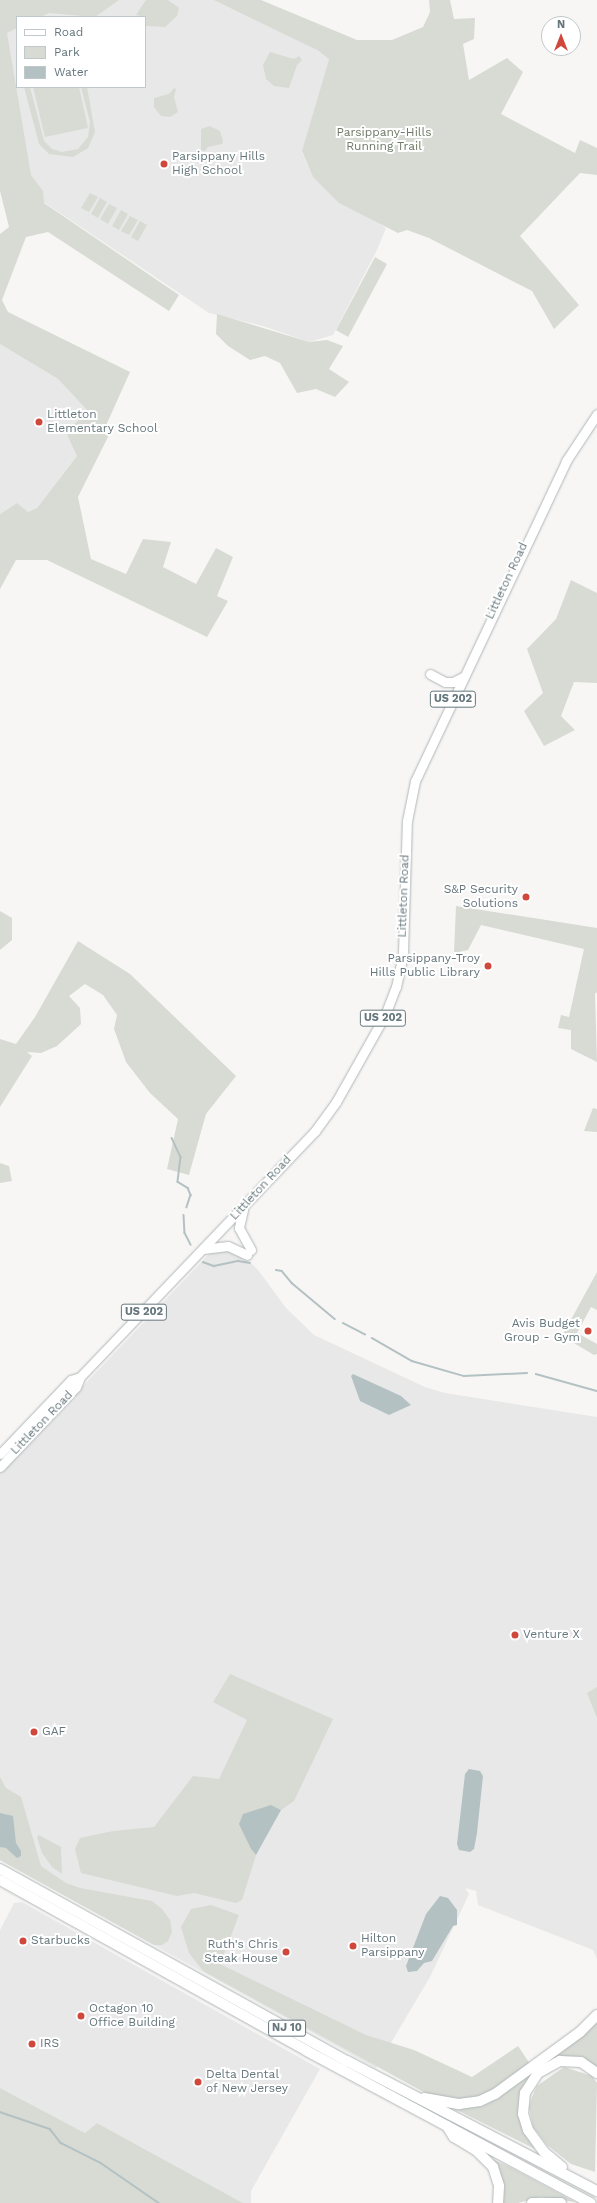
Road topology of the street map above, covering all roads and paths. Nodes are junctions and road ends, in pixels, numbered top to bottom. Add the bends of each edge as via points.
1 (597, 414) edge
2 (430, 674) dead end
3 (463, 676) junction
4 (244, 1206) junction
5 (203, 1249) junction
6 (80, 1377) junction
7 (2, 1452) edge
8 (0, 1467) edge
9 (0, 1869) edge
10 (0, 1880) edge
11 (597, 2015) edge
12 (597, 2073) edge
13 (416, 2098) junction
14 (446, 2124) junction
15 (580, 2181) junction
16 (597, 2191) edge
17 (498, 2203) edge
18 (532, 2203) edge
19 (561, 2203) edge
20 (591, 2203) edge

1 - 3 main road, Littleton Road / US 202 via 566,461
2 - 3 main road via 445,682 453,682
3 - 4 main road, Littleton Road / US 202 via 413,785 407,821 402,953 393,997 336,1102 315,1131
4 - 5 main road, Littleton Road / US 202
4 - 5 main road via 238,1228 249,1253 228,1246
5 - 6 main road, Littleton Road / US 202
6 - 7 main road, Littleton Road / US 202 via 71,1380
6 - 8 main road, Littleton Road / US 202 via 76,1387
9 - 13 highway, NJ 10
10 - 14 highway, NJ 10 via 313,2054
11 - 13 highway via 563,2045 485,2098 459,2104
12 - 15 highway via 581,2062 567,2060 553,2063 534,2078 523,2101 525,2124 534,2141
13 - 15 highway, NJ 10
14 - 17 highway via 454,2137 477,2151 493,2167 499,2186
14 - 20 highway, NJ 10
15 - 16 highway, NJ 10
18 - 19 highway

